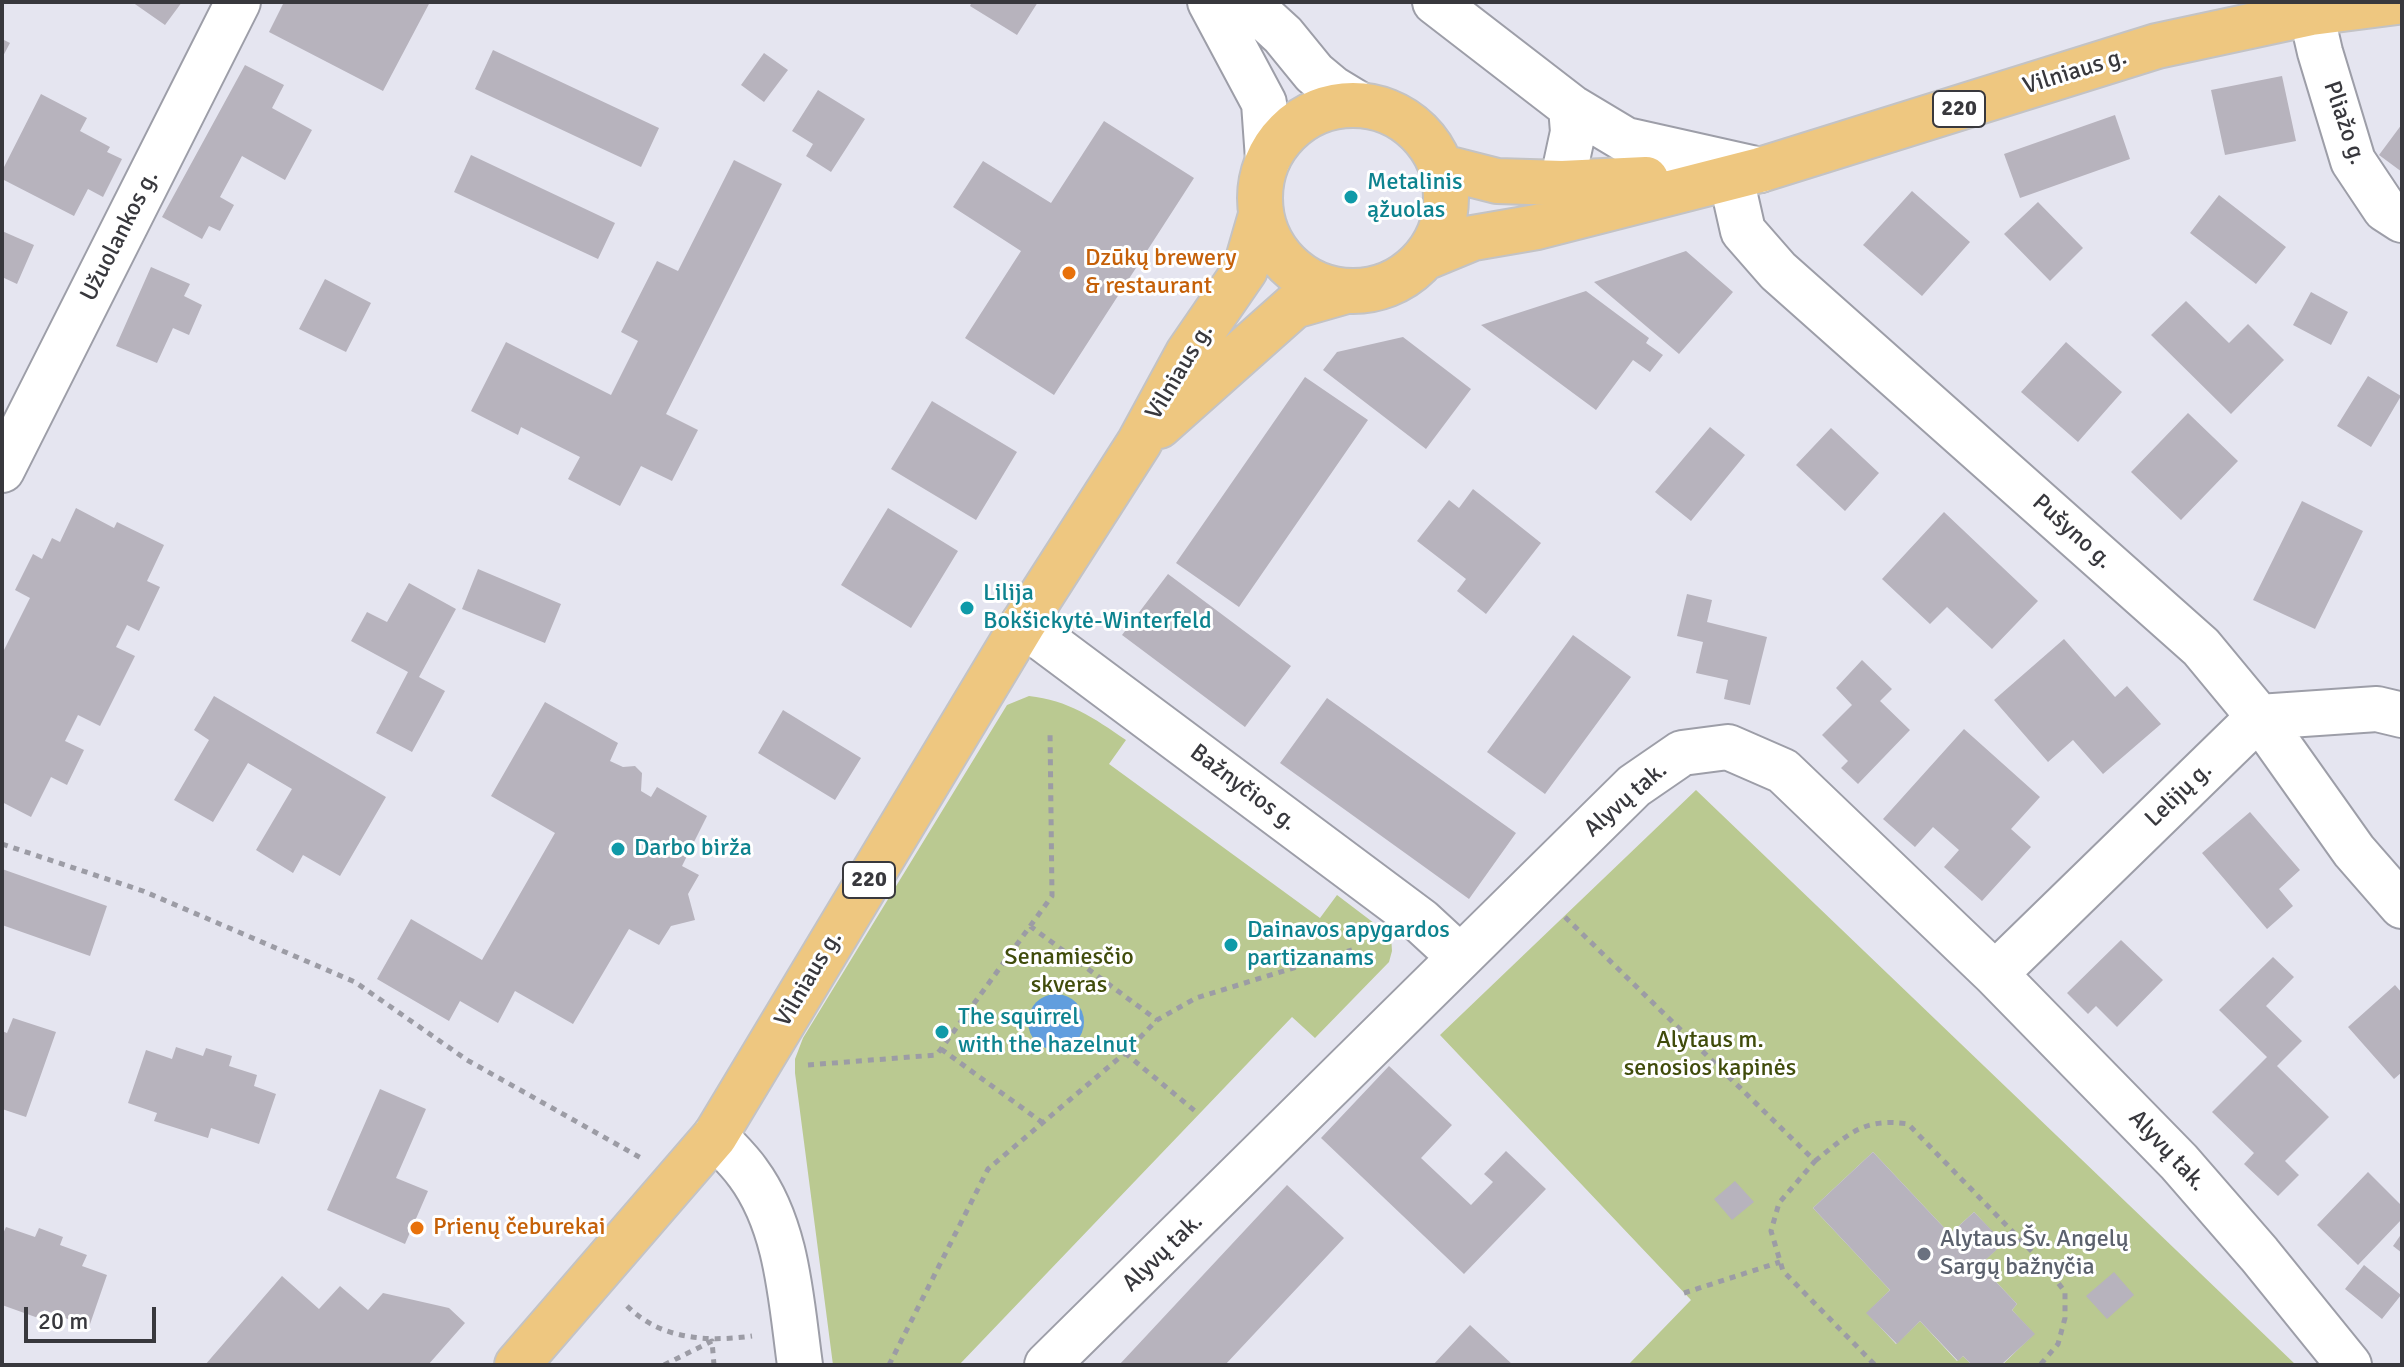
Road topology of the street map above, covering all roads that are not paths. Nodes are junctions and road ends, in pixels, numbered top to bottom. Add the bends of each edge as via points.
1 (238, 2) edge
2 (1210, 2) edge
3 (1247, 2) edge
4 (1435, 2) edge
5 (2397, 2) edge
6 (2311, 13) junction
7 (1360, 105) junction
8 (1571, 107) junction
9 (1268, 159) junction
10 (1442, 167) junction
11 (1746, 174) junction
12 (1562, 183) junction
13 (1261, 215) junction
14 (2402, 220) edge
15 (1427, 257) junction
16 (1343, 292) junction
17 (1139, 443) junction
18 (2, 470) edge
19 (1023, 624) junction
20 (2402, 715) edge
21 (2259, 717) junction
22 (2402, 906) edge
23 (1460, 957) junction
24 (1995, 974) junction
25 (715, 1136) junction
26 (798, 1348) edge
27 (517, 1365) edge
28 (1047, 1365) edge
29 (2349, 1365) edge

1 - 18 street, Užuolankos g.
2 - 9 street via 1264,103
3 - 7 street via 1314,73
4 - 8 street
5 - 6 main road, Vilniaus g. / 220
6 - 11 main road, Vilniaus g. / 220 via 2157,46
6 - 14 street, Pliažo g. via 2353,161 2385,209
7 - 9 main road via 1332,107 1305,117 1283,135
7 - 10 main road via 1410,124
8 - 11 street via 1626,140
8 - 12 street via 1573,132
9 - 13 main road via 1260,186
10 - 12 main road, Vilniaus g. / 220 via 1497,181
10 - 15 main road via 1446,214
11 - 12 main road, Vilniaus g. / 220
11 - 15 main road, Vilniaus g. / 220 via 1473,238
11 - 21 street, Pušyno g. via 1743,231 1778,271 2201,647
13 - 16 main road via 1271,243 1289,267 1314,284
13 - 17 main road, Vilniaus g. / 220 via 1245,270 1188,353
15 - 16 main road via 1389,284
16 - 17 main road, Vilniaus g. / 220 via 1294,306
17 - 19 main road, Vilniaus g. / 220
19 - 23 street, Bažnyčios g. via 1421,921
19 - 25 main road, Vilniaus g. / 220
20 - 21 street via 2377,709
21 - 22 street, Pušyno g. via 2354,851
21 - 24 street, Lelijų g.
23 - 24 street, Alyvų tak. via 1634,786 1682,753 1728,747 1783,771
23 - 28 street, Alyvų tak.
24 - 29 street, Alyvų tak. via 2179,1162
25 - 26 street via 748,1172 779,1236
25 - 27 main road, Vilniaus g. / 220

